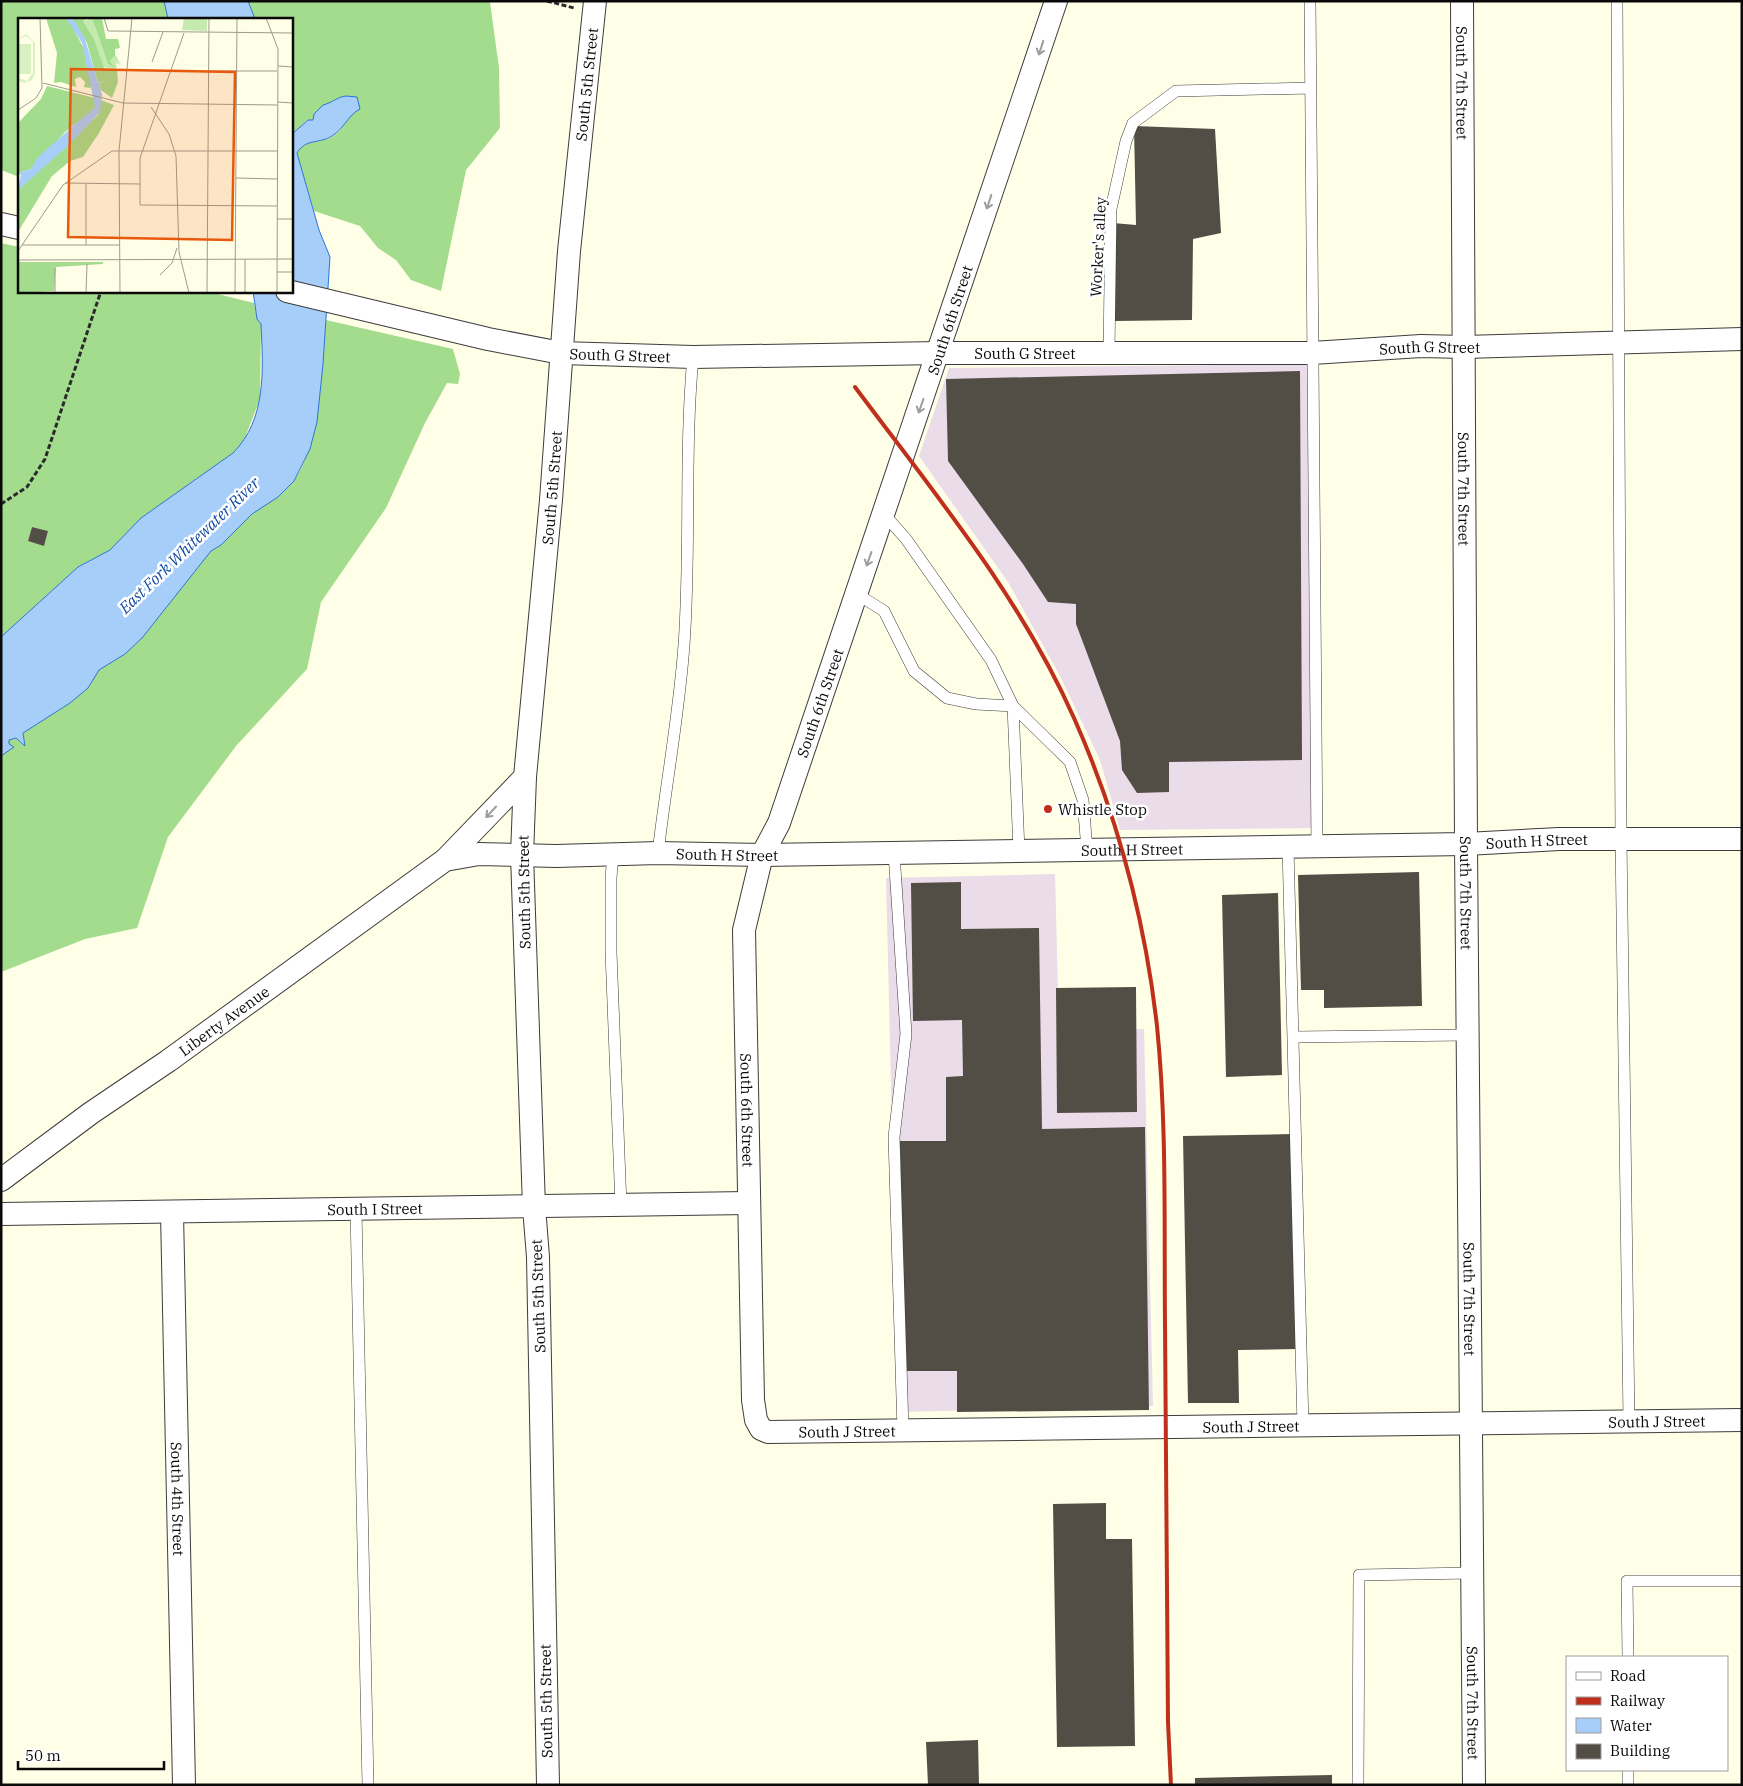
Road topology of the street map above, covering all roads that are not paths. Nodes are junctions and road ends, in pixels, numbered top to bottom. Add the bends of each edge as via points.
1 (1056, 1) edge
2 (1462, 1) edge
3 (1616, 1) edge
4 (1313, 2) edge
5 (594, 8) edge
6 (1311, 88) junction
7 (1, 224) edge
8 (18, 228) edge
9 (291, 292) edge
10 (1742, 339) edge
11 (1619, 343) junction
12 (1464, 347) junction
13 (560, 352) junction
14 (939, 353) junction
15 (1109, 353) junction
16 (1312, 353) junction
17 (694, 357) junction
18 (884, 514) junction
19 (857, 594) junction
20 (1013, 706) junction
21 (525, 778) junction
22 (1621, 839) junction
23 (1742, 839) edge
24 (1466, 844) junction
25 (1317, 846) junction
26 (1288, 847) junction
27 (1087, 850) junction
28 (1019, 851) junction
29 (658, 852) junction
30 (894, 853) junction
31 (613, 854) junction
32 (522, 855) junction
33 (762, 855) junction
34 (445, 860) junction
35 (1467, 1035) junction
36 (1293, 1037) junction
37 (1, 1180) edge
38 (748, 1203) junction
39 (621, 1206) junction
40 (534, 1208) junction
41 (356, 1210) junction
42 (172, 1213) junction
43 (1, 1214) edge
44 (1742, 1420) edge
45 (1629, 1422) junction
46 (1471, 1424) junction
47 (1303, 1426) junction
48 (761, 1430) joint
49 (903, 1430) junction
50 (1472, 1573) junction
51 (1742, 1581) edge
52 (1628, 1656) edge
53 (1628, 1771) edge
54 (184, 1785) edge
55 (368, 1785) edge
56 (548, 1785) edge
57 (1358, 1785) edge
58 (1474, 1785) edge
59 (1628, 1785) edge

1 -> 14 street, South 6th Street
2 - 12 street, South 7th Street
3 - 11 lane
4 - 6 lane
5 - 13 street, South 5th Street
6 - 15 lane, Worker's alley via 1176,91 1133,123 1111,209
6 - 16 lane
7 - 8 street
9 - 13 street, South G Street
10 - 11 street, South G Street
11 - 12 street, South G Street
11 - 22 lane
12 - 16 street, South G Street via 1421,346
12 - 24 street, South 7th Street
13 - 17 street, South G Street
13 - 21 street, South 5th Street via 551,500
14 - 15 street, South G Street
14 - 17 street, South G Street
14 -> 18 street, South 6th Street
15 - 16 street, South G Street
16 - 25 lane
17 - 29 lane via 688,410 684,645
18 -> 19 street, South 6th Street
18 - 20 lane via 906,539 991,660
19 - 20 lane via 884,611 914,671 947,698
19 - 33 street, South 6th Street via 779,823
20 - 27 lane via 1070,762 1083,800
20 - 28 lane
21 - 32 street, South 5th Street
21 -> 34 street, Liberty Avenue
22 - 23 street, South H Street
22 - 24 street, South H Street
22 - 45 lane
24 - 25 street, South H Street
24 - 35 street, South 7th Street
25 - 26 street, South H Street
26 - 27 street, South H Street
26 - 36 lane
27 - 28 street, South H Street
28 - 30 street, South H Street
29 - 31 street, South H Street
29 - 33 street, South H Street
30 - 33 street, South H Street
30 - 49 lane via 906,1034 894,1137
31 - 32 street, South H Street
31 - 39 lane via 611,952
32 - 34 street, Liberty Avenue via 479,854
32 - 40 street, South 5th Street
33 - 38 street, South 6th Street via 744,930
34 - 37 street, Liberty Avenue
35 - 36 lane
35 - 46 street, South 7th Street
36 - 47 lane
38 - 39 street, South I Street
38 - 48 street, South 6th Street via 753,1400
39 - 40 street, South I Street
40 - 41 street, South I Street
40 - 56 street, South 5th Street via 538,1257
41 - 42 street, South I Street
41 - 55 lane
42 - 43 street, South I Street
42 - 54 street, South 4th Street
44 - 45 street, South J Street
45 - 46 street, South J Street
46 - 47 street, South J Street
46 - 50 street, South 7th Street
47 - 49 street, South J Street
48 - 49 street, South J Street
50 - 57 lane via 1359,1575
50 - 58 street, South 7th Street
51 - 52 lane via 1627,1581
53 - 59 lane

